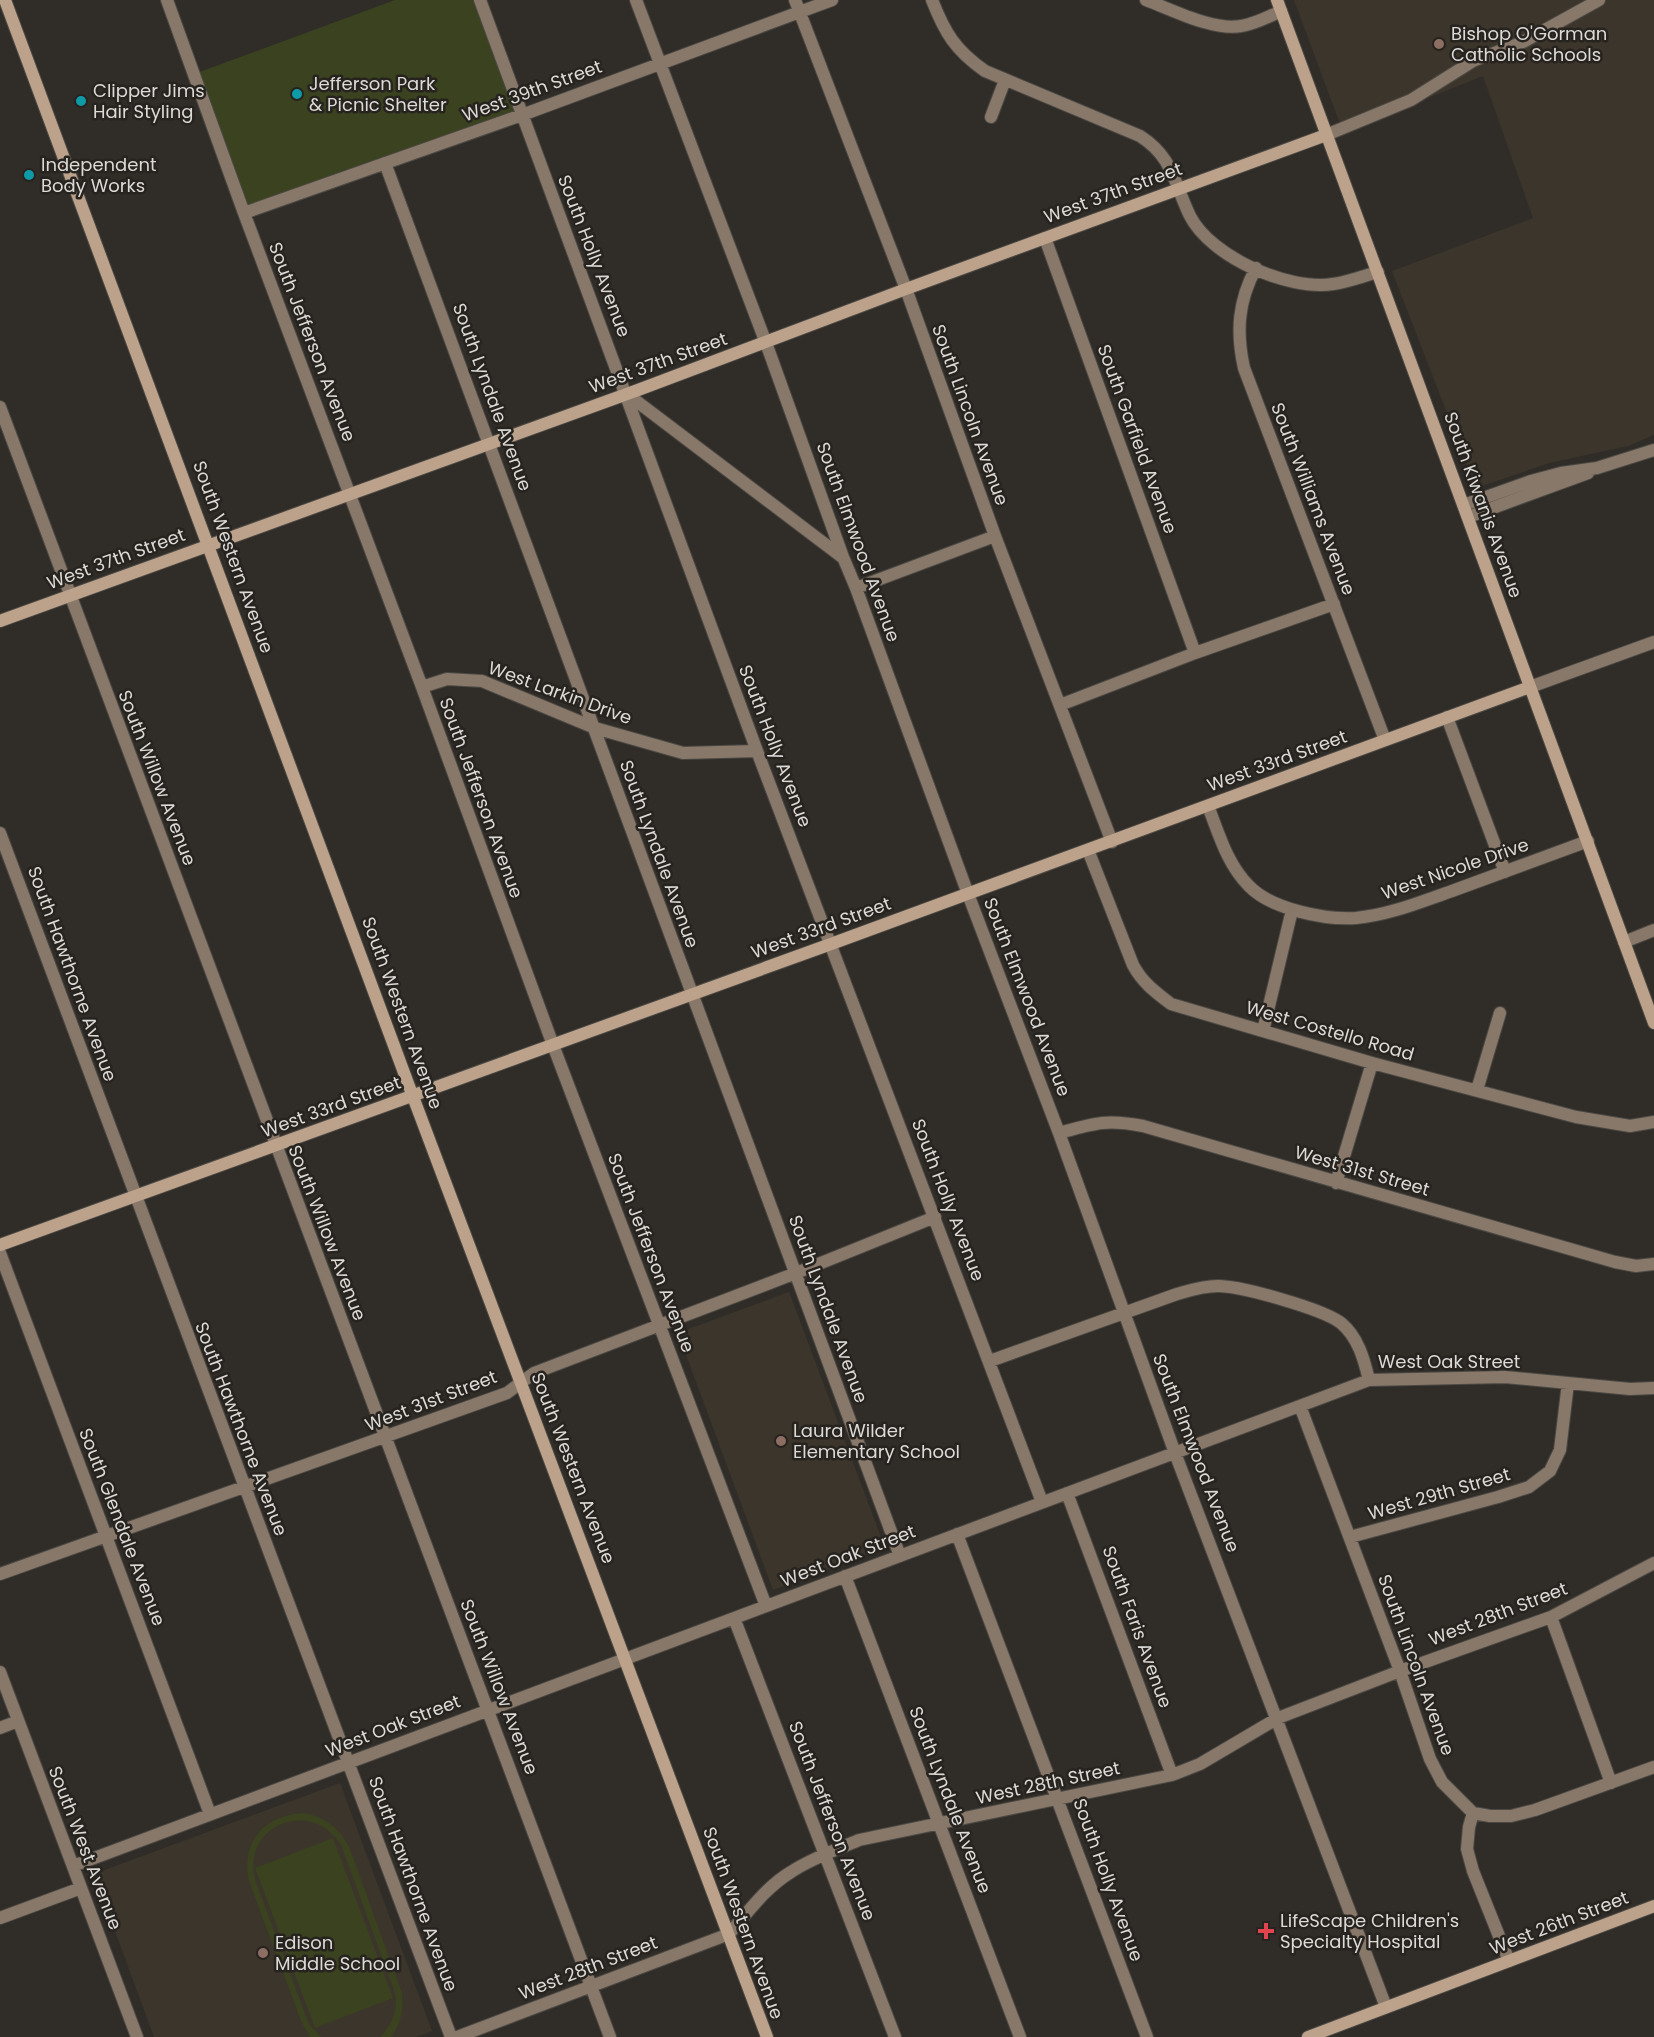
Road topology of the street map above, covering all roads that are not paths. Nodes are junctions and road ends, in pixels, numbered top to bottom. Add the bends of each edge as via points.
1 (5, 0) edge
2 (167, 0) edge
3 (480, 0) edge
4 (636, 0) edge
5 (832, 0) edge
6 (932, 0) edge
7 (1146, 0) edge
8 (1599, 0) edge
9 (797, 6) edge
10 (1279, 6) edge
11 (659, 63) junction
12 (1005, 81) junction
13 (522, 115) junction
14 (991, 117) dead end
15 (1326, 135) junction
16 (385, 164) junction
17 (1179, 188) junction
18 (244, 213) junction
19 (1045, 238) junction
20 (1256, 268) junction
21 (1378, 272) junction
22 (906, 289) junction
23 (766, 343) junction
24 (627, 394) junction
25 (0, 407) edge
26 (490, 444) junction
27 (1654, 450) edge
28 (1597, 468) junction
29 (350, 493) junction
30 (1464, 505) junction
31 (1468, 517) junction
32 (995, 536) junction
33 (210, 545) junction
34 (843, 557) junction
35 (856, 588) junction
36 (69, 596) junction
37 (1334, 604) junction
38 (0, 621) edge
39 (1654, 642) edge
40 (1195, 653) junction
41 (422, 687) junction
42 (1530, 687) junction
43 (1060, 705) junction
44 (1447, 717) junction
45 (595, 728) junction
46 (1385, 740) junction
47 (757, 752) junction
48 (1208, 806) junction
49 (0, 833) edge
50 (1588, 841) junction
51 (1112, 842) junction
52 (1088, 850) junction
53 (1504, 872) junction
54 (968, 894) junction
55 (1292, 910) junction
56 (1654, 930) edge
57 (1624, 942) junction
58 (831, 944) junction
59 (691, 995) junction
60 (1500, 1012) dead end
61 (1654, 1023) edge
62 (1263, 1031) junction
63 (553, 1045) junction
64 (1372, 1062) junction
65 (1477, 1090) junction
66 (413, 1096) junction
67 (1654, 1122) edge
68 (1059, 1133) junction
69 (276, 1146) junction
70 (1336, 1183) junction
71 (135, 1197) junction
72 (934, 1217) junction
73 (0, 1245) edge
74 (0, 1253) edge
75 (1654, 1264) edge
76 (796, 1273) junction
77 (1124, 1313) junction
78 (659, 1324) junction
79 (990, 1361) junction
80 (1369, 1380) junction
81 (521, 1382) junction
82 (1568, 1383) junction
83 (1654, 1388) edge
84 (1300, 1406) junction
85 (385, 1438) junction
86 (1175, 1453) junction
87 (244, 1488) junction
88 (1067, 1493) junction
89 (1042, 1502) junction
90 (957, 1534) junction
91 (106, 1537) junction
92 (1350, 1538) junction
93 (900, 1556) junction
94 (1654, 1563) edge
95 (0, 1574) edge
96 (845, 1576) junction
97 (766, 1606) junction
98 (1551, 1617) junction
99 (734, 1618) junction
100 (626, 1658) junction
101 (1400, 1671) junction
102 (0, 1672) edge
103 (488, 1710) junction
104 (1278, 1718) junction
105 (18, 1721) junction
106 (0, 1728) edge
107 (349, 1762) junction
108 (1654, 1767) edge
109 (1172, 1774) junction
110 (1611, 1783) junction
111 (1059, 1800) junction
112 (1473, 1813) junction
113 (210, 1814) junction
114 (940, 1824) junction
115 (826, 1854) junction
116 (73, 1866) junction
117 (81, 1888) junction
118 (1654, 1906) edge
119 (0, 1918) edge
120 (729, 1934) junction
121 (1509, 1961) junction
122 (592, 1986) junction
123 (1386, 2007) junction
124 (137, 2037) edge
125 (451, 2037) edge
126 (457, 2037) edge
127 (610, 2037) edge
128 (766, 2037) edge
129 (895, 2037) edge
130 (1020, 2037) edge
131 (1147, 2037) edge
132 (1308, 2037) edge

1 - 33 street, South Western Avenue
2 - 18 street, South Jefferson Avenue
3 - 13 street, South Holly Avenue
4 - 11 street, South Elmwood Avenue
5 - 9 street, West 39th Street
6 - 12 street via 957,48 985,71
7 - 10 street via 1230,27 1249,24
8 - 15 street via 1523,42 1473,60 1410,100
9 - 11 street, West 39th Street
9 - 22 street, South Lincoln Avenue
10 - 15 street, South Kiwanis Avenue
11 - 13 street, West 39th Street
11 - 23 street, South Elmwood Avenue
12 - 14 street
12 - 17 street via 1140,136 1168,162
13 - 16 street, West 39th Street
13 - 24 street, South Holly Avenue
15 - 17 street, West 37th Street
15 - 21 street, South Kiwanis Avenue
16 - 18 street, West 39th Street
16 - 26 street, South Lyndale Avenue
17 - 19 street, West 37th Street
17 - 20 street via 1191,217 1209,241 1232,258
18 - 29 street, South Jefferson Avenue
19 - 22 street, West 37th Street
19 - 40 street, South Garfield Avenue
20 - 21 street via 1283,279 1315,285
20 - 37 street, South Williams Avenue via 1240,314 1244,368
21 - 30 street, South Kiwanis Avenue
22 - 23 street, West 37th Street
22 - 32 street, South Lincoln Avenue
23 - 24 street, West 37th Street
23 - 34 street, South Elmwood Avenue
24 - 26 street, West 37th Street
24 - 34 street
24 - 47 street, South Holly Avenue
25 - 36 street, South Willow Avenue
26 - 29 street, West 37th Street
26 - 45 street, South Lyndale Avenue
27 - 28 street
28 - 30 street via 1532,481
28 - 31 street
29 - 33 street, West 37th Street
29 - 41 street, South Jefferson Avenue
30 - 31 street, South Kiwanis Avenue
31 - 42 street, South Kiwanis Avenue
32 - 35 street
32 - 43 street, South Lincoln Avenue
33 - 36 street, West 37th Street
33 - 66 street, South Western Avenue
34 - 35 street, South Elmwood Avenue
35 - 54 street, South Elmwood Avenue
36 - 38 street, West 37th Street
36 - 69 street, South Willow Avenue
37 - 40 street
37 - 46 street, South Williams Avenue
39 - 42 street, West 33rd Street
40 - 43 street
41 - 45 street, West Larkin Drive via 447,679 482,681
41 - 63 street, South Jefferson Avenue
42 - 44 street, West 33rd Street
42 - 50 street, South Kiwanis Avenue
43 - 51 street, South Lincoln Avenue
44 - 46 street, West 33rd Street
44 - 53 street
45 - 47 street, West Larkin Drive via 683,753
45 - 59 street, South Lyndale Avenue
46 - 48 street, West 33rd Street
47 - 58 street, South Holly Avenue
48 - 51 street, West 33rd Street
48 - 55 street, West Nicole Drive via 1227,856 1250,888
49 - 71 street, South Hawthorne Avenue
50 - 53 street, West Nicole Drive
50 - 57 street, South Kiwanis Avenue
51 - 52 street, West 33rd Street
52 - 54 street, West 33rd Street
52 - 62 street, West Costello Road via 1141,979 1171,1004
53 - 55 street, West Nicole Drive via 1394,911 1355,918
54 - 58 street, West 33rd Street
54 - 68 street, South Elmwood Avenue
55 - 62 street
56 - 57 street
57 - 61 street, South Kiwanis Avenue
58 - 59 street, West 33rd Street
58 - 72 street, South Holly Avenue
59 - 63 street, West 33rd Street
59 - 76 street, South Lyndale Avenue
60 - 65 street
62 - 64 street, West Costello Road
63 - 66 street, West 33rd Street
63 - 78 street, South Jefferson Avenue
64 - 65 street, West Costello Road
64 - 70 street
65 - 67 street, West Costello Road via 1601,1122 1630,1126
66 - 69 street, West 33rd Street
66 - 81 street, South Western Avenue
68 - 70 street, West 31st Street via 1102,1121 1121,1122
68 - 77 street, South Elmwood Avenue
69 - 71 street, West 33rd Street
69 - 85 street, South Willow Avenue
70 - 75 street, West 31st Street via 1615,1262
71 - 73 street, West 33rd Street
71 - 87 street, South Hawthorne Avenue
72 - 76 street, West 31st Street
72 - 79 street, South Holly Avenue
74 - 91 street, South Glendale Avenue
76 - 78 street, West 31st Street
76 - 93 street, South Lyndale Avenue
77 - 79 street
77 - 80 street via 1202,1287 1236,1287 1323,1312 1341,1324 1360,1348
77 - 86 street, South Elmwood Avenue
78 - 81 street, West 31st Street via 534,1372
78 - 97 street, South Jefferson Avenue
79 - 89 street, South Holly Avenue
80 - 82 street, West Oak Street via 1505,1377
80 - 84 street, West Oak Street
81 - 85 street, West 31st Street via 507,1393
81 - 100 street, South Western Avenue
82 - 83 street, West Oak Street
82 - 92 street, West 29th Street via 1560,1450 1550,1471 1529,1487
84 - 86 street, West Oak Street
84 - 92 street, South Lincoln Avenue
85 - 87 street, West 31st Street
85 - 103 street, South Willow Avenue
86 - 88 street, West Oak Street
86 - 104 street, South Elmwood Avenue
87 - 91 street, West 31st Street
87 - 107 street, South Hawthorne Avenue
88 - 89 street, West Oak Street
88 - 109 street, South Faris Avenue
89 - 90 street, West Oak Street
90 - 93 street, West Oak Street
90 - 111 street, South Holly Avenue
91 - 95 street, West 31st Street
91 - 113 street, South Glendale Avenue
92 - 101 street, South Lincoln Avenue
93 - 96 street, West Oak Street
94 - 98 street, West 28th Street
96 - 97 street, West Oak Street
96 - 114 street, South Lyndale Avenue
97 - 99 street, West Oak Street
98 - 101 street, West 28th Street
98 - 110 street
99 - 100 street, West Oak Street
99 - 115 street, South Jefferson Avenue
100 - 103 street, West Oak Street
100 - 120 street, South Western Avenue
101 - 104 street, West 28th Street
101 - 112 street, South Lincoln Avenue via 1430,1759 1442,1782
102 - 105 street, South West Avenue
103 - 107 street, West Oak Street
103 - 122 street, South Willow Avenue
104 - 109 street, West 28th Street via 1200,1764
104 - 123 street, South Elmwood Avenue
105 - 106 street
105 - 116 street, South West Avenue
107 - 113 street, West Oak Street
107 - 125 street, South Hawthorne Avenue
108 - 110 street
109 - 111 street, West 28th Street
110 - 112 street via 1511,1816
111 - 114 street, West 28th Street
111 - 131 street, South Holly Avenue
112 - 121 street via 1467,1849
113 - 116 street, West Oak Street
114 - 115 street, West 28th Street via 859,1840
114 - 130 street, South Lyndale Avenue
115 - 120 street, West 28th Street via 774,1885
115 - 129 street, South Jefferson Avenue
116 - 117 street, South West Avenue
117 - 119 street
117 - 124 street, South West Avenue
118 - 121 street, West 26th Street
120 - 122 street, West 28th Street
120 - 128 street, South Western Avenue
121 - 123 street, West 26th Street
122 - 126 street, West 28th Street
122 - 127 street, South Willow Avenue
123 - 132 street, West 26th Street

